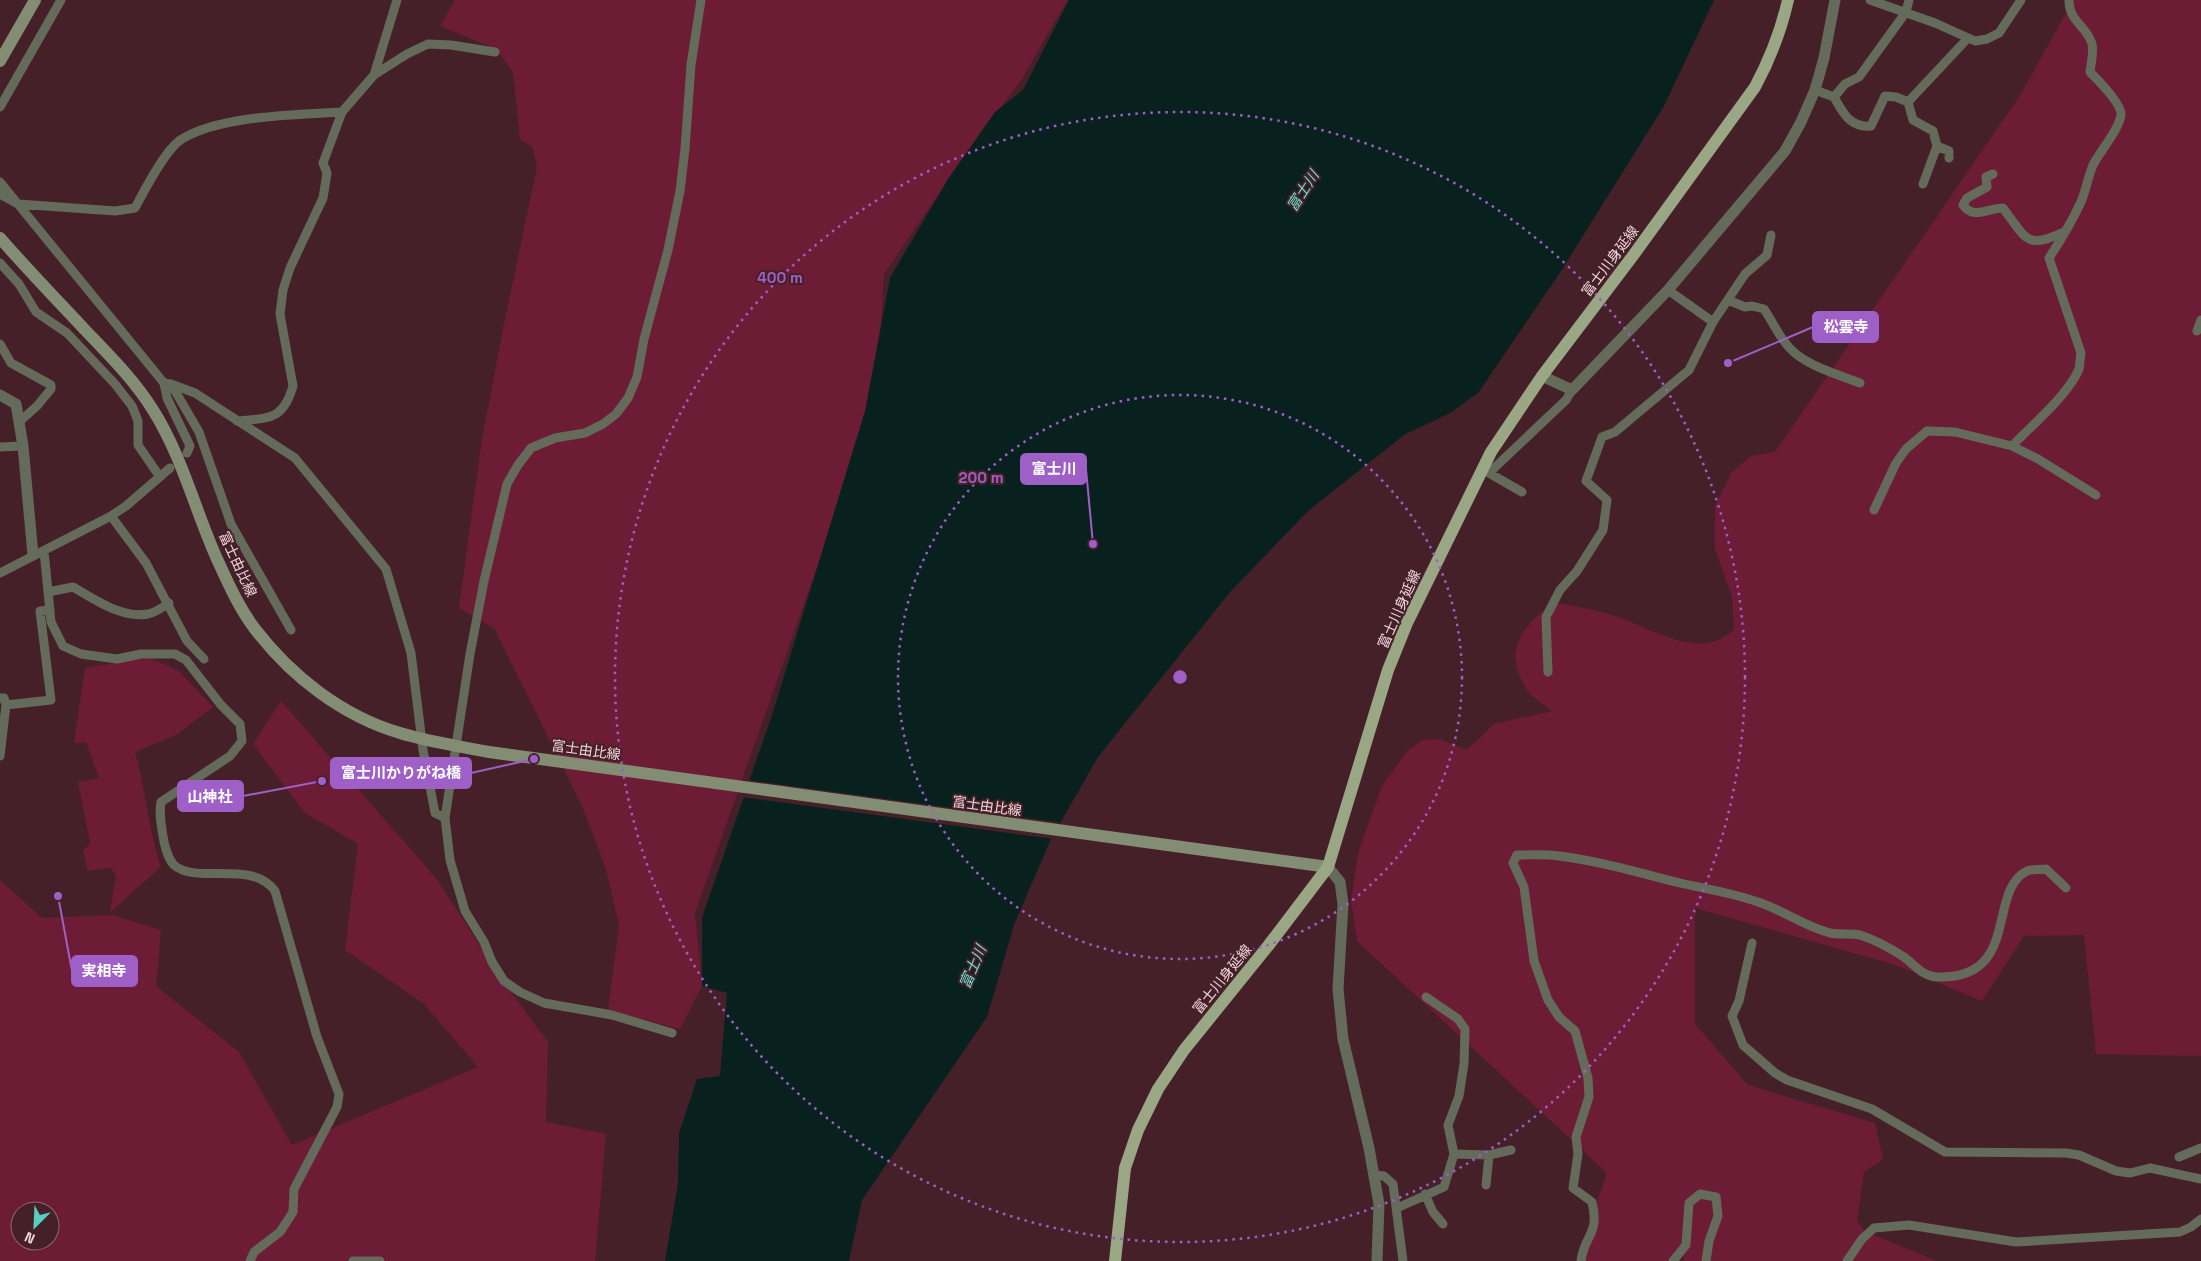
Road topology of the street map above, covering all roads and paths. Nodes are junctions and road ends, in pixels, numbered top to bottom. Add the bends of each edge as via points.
1 (35, 0) edge
2 (61, 0) edge
3 (397, 0) edge
4 (701, 0) edge
5 (1788, 0) edge
6 (1835, 0) edge
7 (1870, 0) edge
8 (1909, 0) edge
9 (2021, 0) edge
10 (2069, 0) edge
11 (1906, 12) junction
12 (1968, 38) junction
13 (495, 52) dead end
14 (0, 61) edge
15 (374, 76) junction
16 (1815, 90) junction
17 (1834, 97) junction
18 (1908, 102) junction
19 (0, 107) edge
20 (342, 112) junction
21 (1937, 146) junction
22 (1949, 158) dead end
23 (1993, 174) dead end
24 (0, 182) edge
25 (1923, 184) dead end
26 (0, 194) edge
27 (18, 204) junction
28 (2066, 230) junction
29 (1771, 235) dead end
30 (0, 238) edge
31 (0, 262) edge
32 (1668, 290) junction
33 (1728, 300) junction
34 (2201, 320) edge
35 (1713, 322) junction
36 (2198, 331) dead end
37 (0, 344) edge
38 (1542, 376) junction
39 (1860, 383) dead end
40 (167, 384) junction
41 (1572, 390) junction
42 (0, 395) edge
43 (236, 421) junction
44 (19, 422) junction
45 (22, 446) junction
46 (2012, 446) junction
47 (0, 447) edge
48 (187, 453) dead end
49 (170, 468) dead end
50 (160, 477) junction
51 (1522, 492) dead end
52 (2096, 496) dead end
53 (1874, 510) dead end
54 (111, 516) junction
55 (38, 553) junction
56 (0, 573) edge
57 (48, 592) junction
58 (169, 603) junction
59 (50, 610) junction
60 (291, 630) dead end
61 (204, 659) dead end
62 (1548, 672) dead end
63 (3, 702) edge
64 (0, 756) edge
65 (445, 818) junction
66 (1328, 866) junction
67 (2066, 888) dead end
68 (1752, 943) dead end
69 (1426, 997) dead end
70 (672, 1034) dead end
71 (2201, 1148) edge
72 (1511, 1150) dead end
73 (1454, 1154) junction
74 (1489, 1154) junction
75 (2180, 1157) dead end
76 (1374, 1175) junction
77 (2201, 1179) edge
78 (1486, 1185) dead end
79 (1425, 1194) junction
80 (1397, 1208) junction
81 (2201, 1219) edge
82 (1443, 1224) dead end
83 (250, 1261) edge
84 (353, 1261) edge
85 (380, 1261) edge
86 (1115, 1261) edge
87 (1377, 1261) edge
88 (1403, 1261) edge
89 (1581, 1261) edge
90 (1673, 1261) edge
91 (1706, 1261) edge
92 (1847, 1261) edge

1 - 14 main road
2 - 19 street
3 - 15 street
4 - 65 street via 680,191 637,377 628,398 616,414 585,433 555,438 531,448 507,484 470,654
5 - 38 main road, 富士川身延線 via 1769,59 1755,87
6 - 16 street
7 - 11 street
8 - 11 street
9 - 12 street via 1999,33 1975,41
10 - 28 street via 2073,19 2092,44 2090,72 2118,104 2121,113 2118,125 2092,167 2082,200
11 - 12 street
11 - 17 street via 1859,77 1845,84
12 - 18 street
13 - 15 street via 428,44
15 - 20 street
16 - 17 street
16 - 32 street via 1785,151
17 - 18 street via 1846,119 1862,127 1871,126 1885,96
18 - 21 street via 1913,120 1933,131
20 - 27 street via 235,120 181,139 170,149 135,208 115,211
20 - 43 street via 323,163 327,173 323,198 283,290 280,314 293,386 290,397 275,416
21 - 22 street via 1949,151
21 - 25 street
23 - 28 street via 1986,177 1987,188 1967,198 1963,204 1966,209 1978,213 2003,208 2024,237 2034,241 2045,241
24 - 27 street
26 - 27 street
27 - 40 street
28 - 46 street via 2049,258 2081,353 2079,368 2054,403
29 - 33 street via 1767,255 1745,274
30 - 66 main road, 富士由比線 via 124,371 152,410 173,447 235,597 254,628 307,683 365,720 431,742
31 - 50 street via 36,312 66,333 132,406 138,421 138,445
32 - 35 street
32 - 41 street
33 - 35 street
33 - 39 street via 1745,307 1764,309 1795,353 1812,364
34 - 36 street
35 - 62 street via 1689,370 1616,432 1602,437 1586,481 1607,500 1603,530 1560,590 1546,617
37 - 44 street via 11,363 51,385 51,389
38 - 41 street
38 - 66 main road, 富士川身延線 via 1491,452 1407,623 1388,670
40 - 43 street via 194,393
40 - 48 street via 166,398 190,446
40 - 60 street via 199,432 232,524
41 - 51 street via 1566,400 1489,473
42 - 44 street via 16,404
43 - 65 street via 295,458 386,569 411,653 423,750 435,813
44 - 45 street
45 - 47 street
45 - 55 street
46 - 52 street
46 - 53 street via 1955,432 1927,431 1906,449 1896,463
49 - 50 street
50 - 54 street
54 - 55 street
54 - 58 street via 146,563
55 - 56 street
55 - 57 street
57 - 58 street via 73,587 115,609 143,614 151,614
57 - 59 street
58 - 61 street via 187,641
59 - 63 street via 40,611 51,700
59 - 83 street via 51,622 63,646 80,654 117,659 141,654 175,654 186,660 220,705 240,724 242,741 230,756 161,802 159,811 164,845 174,865 189,871 262,878 275,891 317,1037 339,1094 337,1107 294,1189 293,1212 280,1232 254,1252
63 - 64 street
65 - 70 street via 450,860 465,911 504,981 544,1003 612,1015
66 - 76 street via 1340,882 1343,904 1338,989 1343,1039
66 - 86 main road, 富士川身延線 via 1184,1050 1154,1097 1125,1168
67 - 89 street via 2046,869 2028,870 2013,883 1998,939 1987,957 1970,971 1933,977 1883,944 1859,935 1832,933 1800,923 1759,902 1598,862 1556,855 1517,855 1513,863 1524,887 1534,961 1548,1000 1559,1017 1575,1031 1588,1078 1589,1097 1576,1137 1578,1154 1574,1188 1592,1202 1596,1217
68 - 77 street via 1739,1001 1732,1016 1744,1045 1787,1080 1872,1109 1945,1152 2066,1153 2079,1155 2116,1171 2130,1173 2150,1168
69 - 73 street via 1458,1019 1465,1029 1459,1096 1448,1126
71 - 75 street
72 - 74 street
73 - 74 street
73 - 79 street via 1444,1187
74 - 78 street
76 - 80 street via 1384,1176 1393,1184
76 - 87 street via 1379,1204
79 - 80 street
79 - 82 street
80 - 88 street
81 - 92 street via 2180,1232 2016,1242 1909,1225 1874,1228 1862,1238
84 - 85 street
90 - 91 street via 1686,1245 1689,1203 1700,1194 1716,1197 1718,1216

